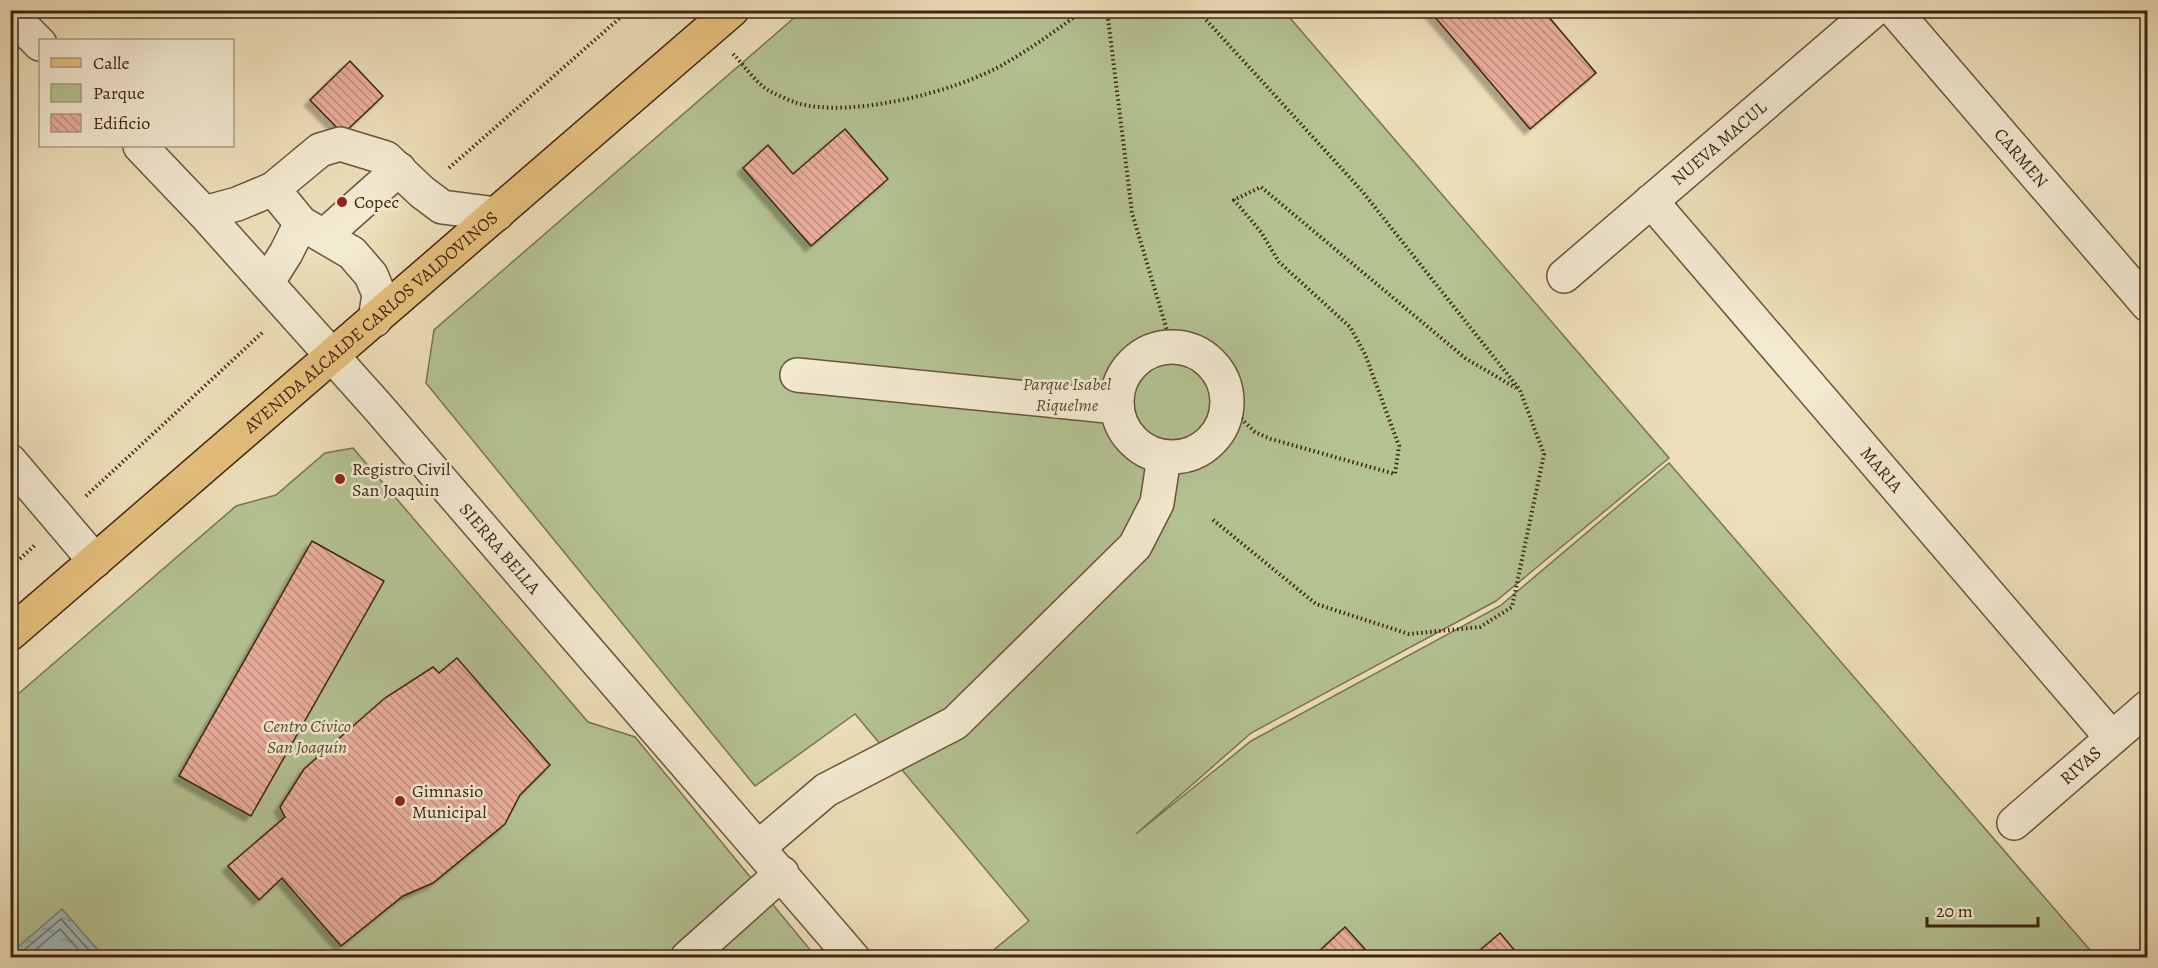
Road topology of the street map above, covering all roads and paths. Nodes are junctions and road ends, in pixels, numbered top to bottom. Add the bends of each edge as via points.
1 (1084, 10) edge
2 (1107, 10) edge
3 (1197, 10) edge
4 (1874, 10) edge
5 (1894, 10) edge
6 (10, 14) edge
7 (721, 20) edge
8 (39, 43) edge
9 (141, 147) edge
10 (399, 169) junction
11 (273, 189) junction
12 (1651, 201) junction
13 (204, 213) junction
14 (497, 214) junction
15 (312, 230) junction
16 (1564, 276) dead end
17 (267, 282) junction
18 (2148, 305) edge
19 (375, 320) junction
20 (1172, 347) junction
21 (332, 357) junction
22 (797, 375) dead end
23 (1520, 390) junction
24 (1228, 406) junction
25 (1117, 407) junction
26 (1164, 457) junction
27 (10, 461) edge
28 (1212, 519) dead end
29 (95, 561) junction
30 (10, 634) edge
31 (2148, 707) edge
32 (2112, 738) junction
33 (2014, 823) dead end
34 (759, 847) junction
35 (782, 873) junction
36 (687, 957) edge
37 (853, 957) edge

1 - 7 path via 983,75 912,98 862,107 798,103 766,89
2 - 20 path via 1132,213
3 - 23 path via 1362,190
4 - 12 street, NUEVA MACUL
5 - 18 street, CARMEN
6 - 8 street
7 - 14 main road, AVENIDA ALCALDE CARLOS VALDOVINOS
9 - 13 street, SIERRA BELLA
10 - 11 street via 386,158 340,144 320,150
10 - 14 street via 442,207
10 - 15 street
11 - 13 street
11 - 15 street
12 - 16 street, NUEVA MACUL
12 - 32 street, MARIA
13 - 17 street, SIERRA BELLA
14 - 19 main road, AVENIDA ALCALDE CARLOS VALDOVINOS
15 - 17 street via 286,253
15 - 19 street via 352,253 371,275 379,294
17 - 21 street, SIERRA BELLA
19 - 21 main road, AVENIDA ALCALDE CARLOS VALDOVINOS
20 - 24 street via 1206,358 1226,388
20 - 25 street via 1154,350 1126,372
21 - 29 main road, AVENIDA ALCALDE CARLOS VALDOVINOS
21 - 34 street, SIERRA BELLA
22 - 25 street
23 - 24 path via 1465,358 1262,188 1234,200 1261,232 1279,262 1350,327 1365,354 1399,446 1395,474 1271,439 1255,432
23 - 28 path via 1544,454 1512,607 1480,627 1409,634 1316,604
24 - 26 street via 1222,428 1207,446 1186,456
25 - 26 street via 1132,440 1146,452
26 - 34 street via 1157,503 1135,546 955,723 826,790
27 - 29 street
29 - 30 main road, AVENIDA ALCALDE CARLOS VALDOVINOS
31 - 32 street, RIVAS
32 - 33 street, RIVAS
34 - 35 street, SIERRA BELLA
35 - 36 street
35 - 37 street, SIERRA BELLA

